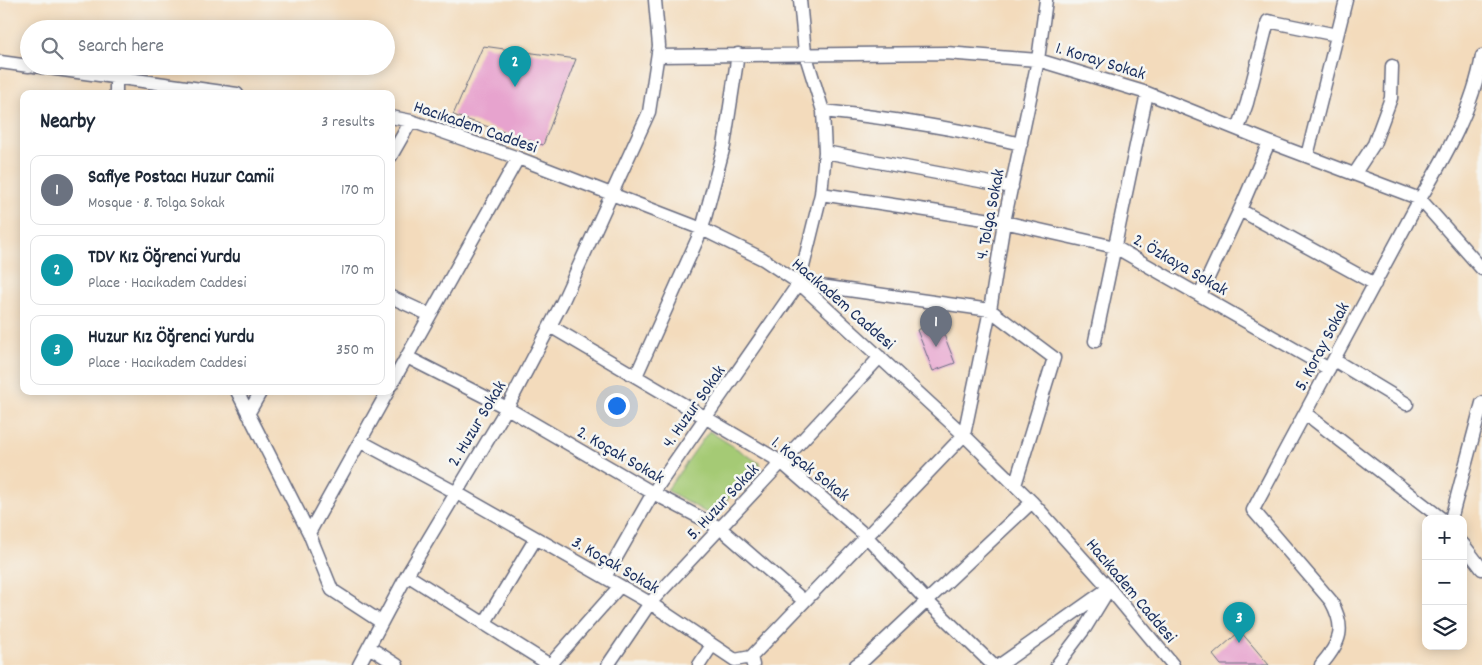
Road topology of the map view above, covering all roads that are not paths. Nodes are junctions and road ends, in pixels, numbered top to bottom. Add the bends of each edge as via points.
1 (655, 0) edge
2 (800, 0) edge
3 (1046, 0) edge
4 (1346, 0) edge
5 (1337, 35) junction
6 (805, 53) junction
7 (738, 54) junction
8 (658, 56) junction
9 (1482, 56) edge
10 (1038, 60) junction
11 (0, 62) edge
12 (20, 65) edge
13 (1392, 66) dead end
14 (101, 75) edge
15 (116, 77) junction
16 (116, 90) edge
17 (209, 90) edge
18 (1147, 93) junction
19 (823, 111) junction
20 (395, 119) edge
21 (411, 121) junction
22 (1238, 130) junction
23 (1269, 142) junction
24 (1021, 144) junction
25 (395, 149) edge
26 (825, 152) junction
27 (1307, 156) junction
28 (518, 158) junction
29 (1355, 173) junction
30 (1012, 187) junction
31 (611, 193) junction
32 (821, 194) junction
33 (1420, 199) junction
34 (1240, 210) junction
35 (1004, 222) junction
36 (702, 229) junction
37 (1115, 247) junction
38 (1482, 269) edge
39 (799, 283) junction
40 (1375, 284) junction
41 (1200, 295) junction
42 (395, 299) edge
43 (990, 310) junction
44 (430, 315) junction
45 (550, 326) junction
46 (1095, 341) dead end
47 (407, 357) junction
48 (880, 357) junction
49 (1331, 365) junction
50 (636, 376) junction
51 (395, 378) edge
52 (239, 395) edge
53 (259, 395) edge
54 (386, 395) edge
55 (1482, 403) edge
56 (1407, 404) dead end
57 (507, 408) junction
58 (1305, 413) junction
59 (248, 414) junction
60 (706, 417) junction
61 (964, 435) junction
62 (360, 440) junction
63 (781, 462) junction
64 (1016, 485) junction
65 (455, 492) junction
66 (653, 493) junction
67 (1032, 502) junction
68 (1437, 515) edge
69 (1452, 515) edge
70 (720, 528) junction
71 (309, 533) junction
72 (866, 536) junction
73 (536, 538) junction
74 (1467, 549) edge
75 (1482, 569) edge
76 (407, 575) junction
77 (604, 577) junction
78 (620, 586) junction
79 (1109, 588) junction
80 (803, 600) junction
81 (927, 601) junction
82 (650, 604) junction
83 (381, 622) junction
84 (484, 624) junction
85 (712, 645) junction
86 (369, 647) junction
87 (752, 661) edge
88 (610, 664) edge
89 (358, 665) edge
90 (397, 665) edge
91 (550, 665) edge
92 (699, 665) edge
93 (856, 665) edge
94 (993, 665) edge
95 (1000, 665) edge
96 (1057, 665) edge
97 (1172, 665) edge
98 (1322, 665) edge

1 - 8 street, 2. Huzur Sokak
2 - 6 street
3 - 10 street, 4. Tolga Sokak
4 - 5 street
5 - 22 street via 1268,21
5 - 27 street
6 - 7 street, 1. Koray Sokak
6 - 10 street, 1. Koray Sokak via 946,53
6 - 19 street
7 - 8 street, 1. Koray Sokak
7 - 36 street via 724,146
8 - 31 street, 2. Huzur Sokak via 649,112
9 - 33 street, 5. Koray Sokak via 1479,76 1449,150
10 - 18 street, 1. Koray Sokak
10 - 24 street, 4. Tolga Sokak
11 - 12 street
13 - 29 street via 1390,98 1374,144
14 - 15 street
15 - 16 street
15 - 17 street
18 - 22 street, 1. Koray Sokak
18 - 37 street
19 - 24 street via 886,117
19 - 26 street
20 - 21 street, Hacıkadem Caddesi
21 - 25 street
21 - 28 street, Hacıkadem Caddesi
22 - 23 street, 1. Koray Sokak
23 - 27 street, 1. Koray Sokak
23 - 34 street
24 - 30 street, 4. Tolga Sokak
26 - 30 street
26 - 32 street
27 - 29 street, 1. Koray Sokak
28 - 31 street, Hacıkadem Caddesi
28 - 44 street
29 - 33 street, 1. Koray Sokak
30 - 35 street, 4. Tolga Sokak
31 - 36 street, Hacıkadem Caddesi
31 - 45 street, 2. Huzur Sokak
32 - 35 street, 2. Özkaya Sokak
32 - 39 street
33 - 38 street, 1. Koray Sokak
33 - 40 street, 5. Koray Sokak
34 - 40 street
34 - 41 street
35 - 37 street, 2. Özkaya Sokak
35 - 43 street, 4. Tolga Sokak
36 - 39 street, Hacıkadem Caddesi via 763,260
36 - 50 street
37 - 41 street, 2. Özkaya Sokak
37 - 46 street
39 - 43 street
39 - 48 street, Hacıkadem Caddesi
39 - 60 street, 4. Huzur Sokak
40 - 49 street, 5. Koray Sokak
41 - 49 street, 2. Özkaya Sokak
42 - 44 street
43 - 61 street, 4. Tolga Sokak
43 - 64 street via 1054,358
44 - 47 street
45 - 50 street, 1. Koçak Sokak
45 - 57 street, 2. Huzur Sokak
47 - 51 street
47 - 57 street, 2. Koçak Sokak
48 - 61 street, Hacıkadem Caddesi
48 - 63 street, 5. Huzur Sokak
49 - 56 street, 2. Özkaya Sokak
49 - 58 street, 5. Koray Sokak
50 - 60 street, 1. Koçak Sokak
52 - 59 street
53 - 59 street
54 - 62 street
55 - 69 street
57 - 65 street, 2. Huzur Sokak
57 - 66 street, 2. Koçak Sokak
58 - 68 street
58 - 98 street, 5. Koray Sokak via 1253,510 1331,600 1338,613 1337,643
59 - 71 street
60 - 63 street, 1. Koçak Sokak
60 - 66 street, 4. Huzur Sokak
61 - 64 street, Hacıkadem Caddesi
61 - 72 street
62 - 65 street, 3. Koçak Sokak
62 - 71 street
63 - 70 street, 5. Huzur Sokak
63 - 72 street, 1. Koçak Sokak
64 - 67 street, Hacıkadem Caddesi
65 - 73 street, 3. Koçak Sokak
65 - 76 street, 2. Huzur Sokak
66 - 70 street, 2. Koçak Sokak
66 - 77 street, 4. Huzur Sokak
67 - 79 street, Hacıkadem Caddesi
67 - 81 street
70 - 80 street, 2. Koçak Sokak
70 - 82 street, 5. Huzur Sokak
71 - 83 street via 332,590
72 - 80 street
72 - 81 street, 1. Koçak Sokak
73 - 77 street, 3. Koçak Sokak
73 - 84 street
74 - 75 street
76 - 83 street, 2. Huzur Sokak
76 - 84 street
77 - 78 street, 3. Koçak Sokak
78 - 82 street, 3. Koçak Sokak
78 - 91 street
79 - 95 street
79 - 96 street
79 - 97 street, Hacıkadem Caddesi
80 - 87 street
81 - 93 street
81 - 94 street, 1. Koçak Sokak
82 - 85 street, 3. Koçak Sokak
82 - 88 street, 5. Huzur Sokak
83 - 86 street, 2. Huzur Sokak
84 - 91 street
85 - 87 street, 3. Koçak Sokak via 735,660
85 - 92 street
86 - 89 street, 2. Huzur Sokak
86 - 90 street

